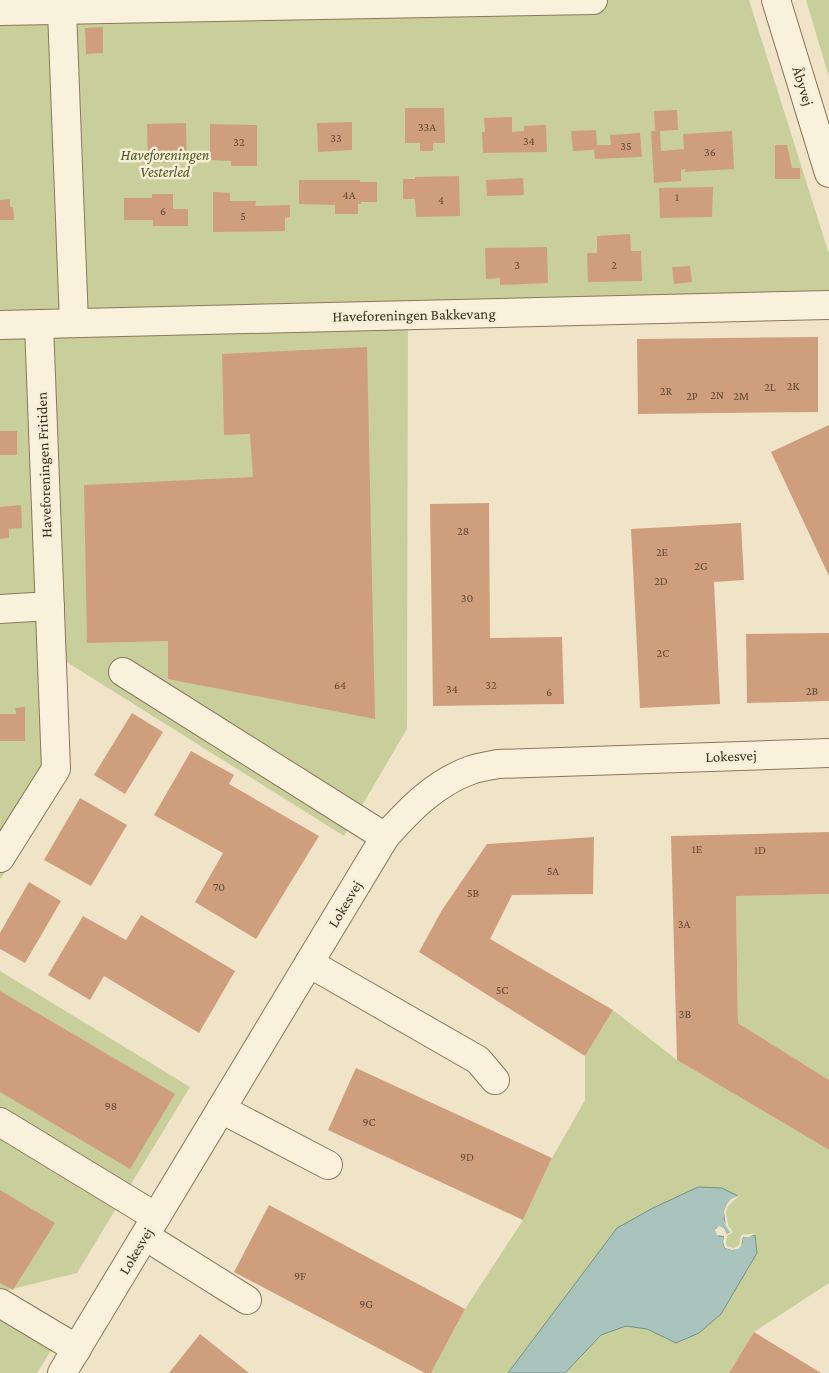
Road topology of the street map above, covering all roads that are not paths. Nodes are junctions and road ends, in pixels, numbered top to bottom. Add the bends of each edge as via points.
1 (593, 0) edge
2 (776, 0) edge
3 (432, 2) edge
4 (109, 4) edge
5 (62, 10) junction
6 (0, 11) edge
7 (829, 173) edge
8 (829, 305) edge
9 (74, 323) junction
10 (39, 324) junction
11 (0, 325) edge
12 (50, 606) junction
13 (0, 609) edge
14 (123, 672) dead end
15 (829, 753) edge
16 (385, 838) junction
17 (0, 858) edge
18 (309, 963) junction
19 (495, 1080) dead end
20 (222, 1109) junction
21 (0, 1122) edge
22 (328, 1164) dead end
23 (151, 1227) junction
24 (246, 1300) dead end
25 (0, 1303) edge
26 (71, 1365) edge

1 - 3 street
2 - 7 street, Åbyvej
3 - 4 street
4 - 5 street
5 - 6 street
5 - 9 street
8 - 9 street, Haveforeningen Bakkevang
9 - 10 street, Haveforeningen Bakkevang
10 - 11 street, Haveforeningen Bakkevang
10 - 12 street, Haveforeningen Fritiden
12 - 13 street
12 - 17 street, Haveforeningen Fritiden via 56,769
14 - 16 street
15 - 16 street, Lokesvej via 498,764 472,769 448,780 424,796
16 - 18 street, Lokesvej
18 - 19 street via 478,1060
18 - 20 street, Lokesvej
20 - 22 street
20 - 23 street, Lokesvej
21 - 23 street
23 - 24 street
23 - 26 street, Lokesvej
25 - 26 street

